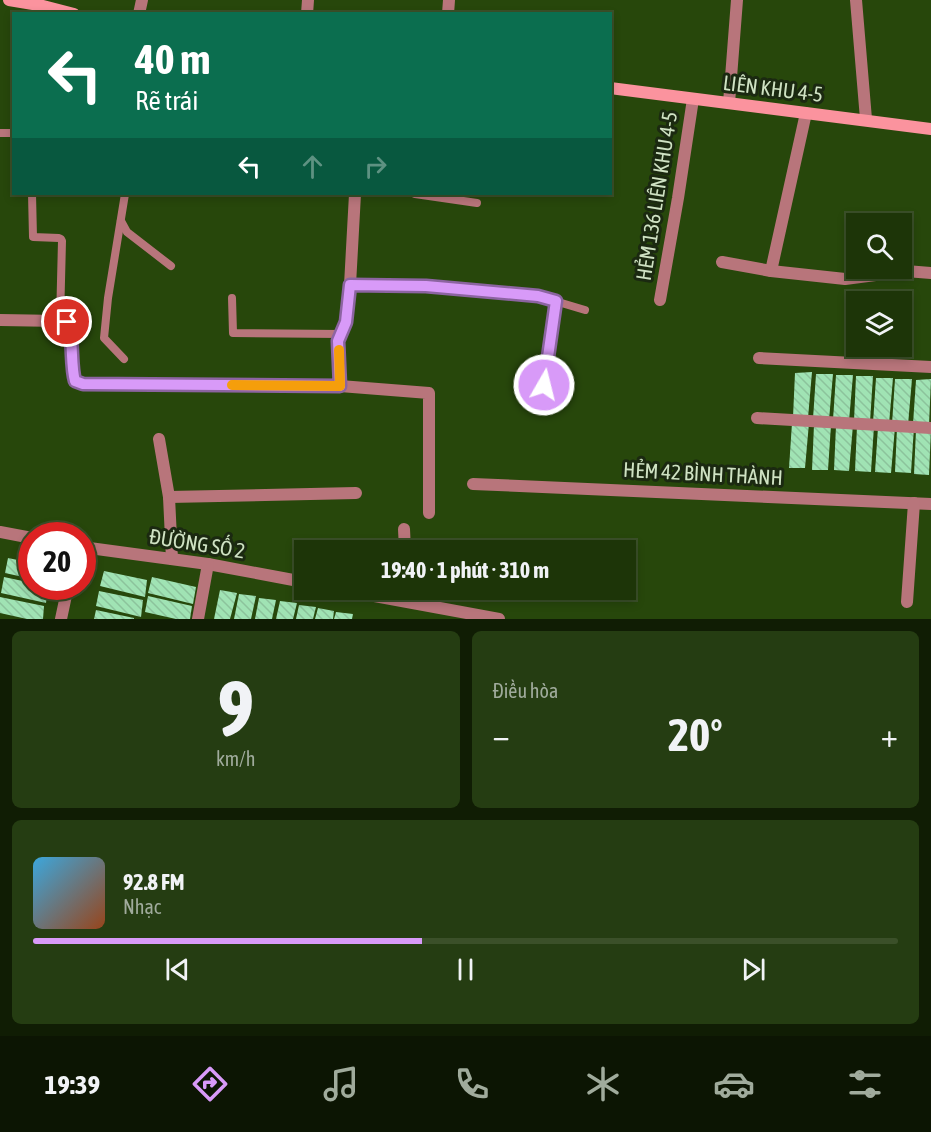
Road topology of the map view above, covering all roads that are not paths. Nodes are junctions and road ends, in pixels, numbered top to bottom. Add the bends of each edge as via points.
1 (9, 0) edge
2 (737, 0) edge
3 (856, 0) edge
4 (39, 9) edge
5 (60, 12) edge
6 (612, 88) edge
7 (693, 99) junction
8 (729, 103) junction
9 (806, 113) junction
10 (866, 119) junction
11 (931, 129) edge
12 (32, 195) edge
13 (125, 195) edge
14 (355, 195) edge
15 (421, 195) edge
16 (477, 203) dead end
17 (121, 220) junction
18 (722, 262) dead end
19 (171, 266) dead end
20 (771, 272) junction
21 (931, 273) edge
22 (350, 285) junction
23 (232, 298) dead end
24 (660, 300) dead end
25 (556, 301) junction
26 (585, 310) dead end
27 (0, 320) edge
28 (60, 321) junction
29 (341, 334) junction
30 (759, 358) dead end
31 (124, 359) dead end
32 (931, 367) edge
33 (544, 385) dead end
34 (340, 386) junction
35 (757, 418) dead end
36 (931, 428) edge
37 (159, 439) dead end
38 (473, 484) dead end
39 (356, 493) dead end
40 (169, 497) junction
41 (914, 503) junction
42 (931, 504) edge
43 (429, 513) dead end
44 (404, 529) dead end
45 (0, 532) edge
46 (18, 535) edge
47 (405, 540) edge
48 (96, 549) edge
49 (172, 559) junction
50 (208, 564) junction
51 (294, 580) edge
52 (65, 600) edge
53 (422, 600) edge
54 (907, 602) dead end
55 (61, 619) edge
56 (198, 619) edge
57 (499, 619) edge

1 - 4 street
2 - 8 street
3 - 10 street
4 - 5 street
6 - 7 street, LIÊN KHU 4-5
7 - 8 street, LIÊN KHU 4-5
7 - 24 street, HẺM 136 LIÊN KHU 4-5
8 - 9 street, LIÊN KHU 4-5
9 - 10 street, LIÊN KHU 4-5
9 - 20 street
10 - 11 street, LIÊN KHU 4-5
12 - 28 lane via 33,237 62,241
13 - 17 lane
14 - 22 street
15 - 16 lane
17 - 19 lane via 127,232
17 - 31 lane via 104,338
18 - 20 street
20 - 21 street via 845,279 906,271
22 - 25 lane via 426,286
22 - 29 street
23 - 29 lane via 233,333
25 - 26 lane
25 - 33 lane
27 - 28 street
28 - 34 street via 67,322 70,329 72,371 75,381 83,384
29 - 34 street
30 - 32 street
34 - 43 street via 429,393
35 - 36 street
37 - 40 street
38 - 41 street, HẺM 42 BÌNH THÀNH
39 - 40 street
40 - 49 street
41 - 42 street, HẺM 42 BÌNH THÀNH
41 - 54 street
44 - 47 street
45 - 46 street
48 - 49 street, ĐƯỜNG SỐ 2
49 - 50 street, ĐƯỜNG SỐ 2
50 - 51 street, ĐƯỜNG SỐ 2
50 - 56 street
52 - 55 street
53 - 57 street

